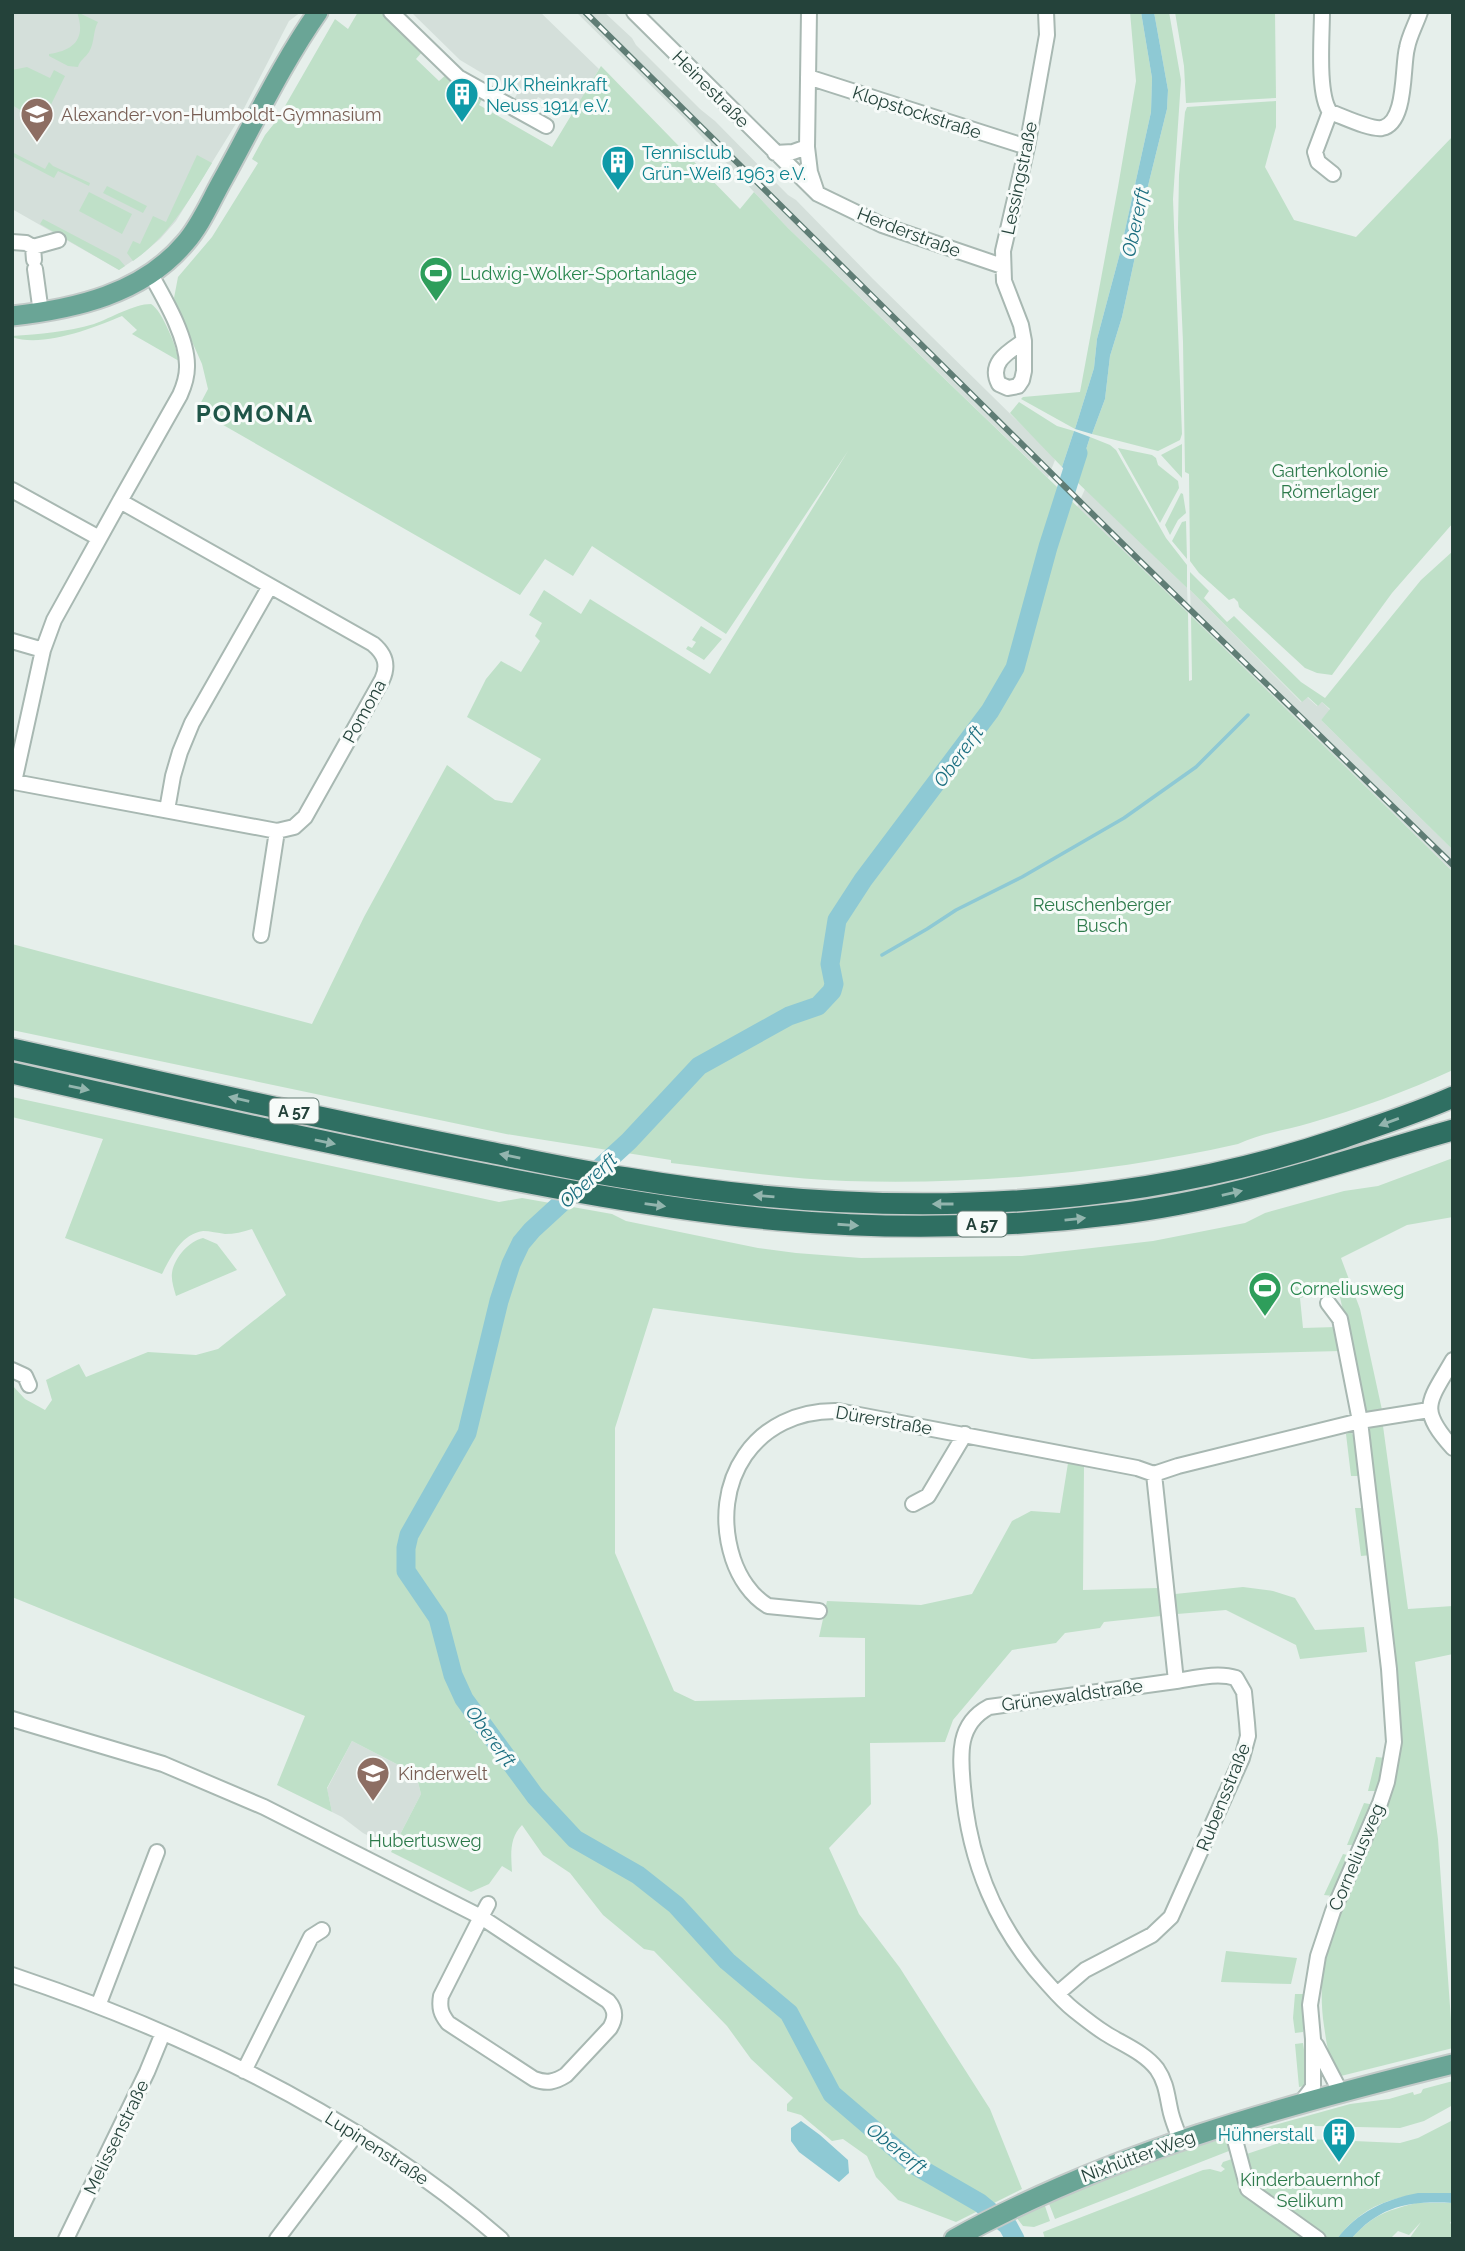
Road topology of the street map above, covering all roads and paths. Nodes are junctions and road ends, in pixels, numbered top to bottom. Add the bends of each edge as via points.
1 (318, 12) edge
2 (391, 12) edge
3 (634, 12) edge
4 (809, 12) edge
5 (1046, 12) edge
6 (1322, 12) edge
7 (1420, 12) edge
8 (808, 77) junction
9 (1330, 112) junction
10 (546, 126) dead end
11 (1027, 146) junction
12 (807, 147) junction
13 (775, 153) junction
14 (1333, 174) dead end
15 (818, 194) junction
16 (58, 240) dead end
17 (12, 242) edge
18 (34, 259) junction
19 (1002, 266) junction
20 (150, 273) junction
21 (41, 313) junction
22 (12, 316) edge
23 (1024, 341) dead end
24 (12, 490) edge
25 (120, 501) junction
26 (99, 538) junction
27 (270, 586) junction
28 (12, 642) edge
29 (43, 650) junction
30 (13, 782) edge
31 (167, 810) junction
32 (277, 831) junction
33 (261, 935) dead end
34 (12, 1049) edge
35 (12, 1073) edge
36 (1453, 1097) edge
37 (1453, 1121) edge
38 (1453, 1130) edge
39 (1380, 1150) junction
40 (1328, 1303) dead end
41 (1453, 1360) edge
42 (12, 1370) edge
43 (29, 1385) dead end
44 (1429, 1410) junction
45 (1360, 1421) junction
46 (965, 1434) junction
47 (1453, 1448) edge
48 (1154, 1474) junction
49 (913, 1504) dead end
50 (820, 1611) dead end
51 (1176, 1681) junction
52 (12, 1719) edge
53 (157, 1852) dead end
54 (485, 1911) junction
55 (322, 1930) dead end
56 (12, 1975) edge
57 (1057, 1994) junction
58 (97, 2006) junction
59 (163, 2033) junction
60 (1314, 2039) junction
61 (1453, 2063) edge
62 (244, 2071) junction
63 (1341, 2094) junction
64 (1299, 2105) junction
65 (1231, 2125) junction
66 (357, 2133) junction
67 (1180, 2140) junction
68 (66, 2239) edge
69 (277, 2239) edge
70 (501, 2239) edge
71 (954, 2239) edge
72 (1318, 2239) edge

1 - 20 main road via 197,227 175,254
2 - 10 street via 458,77
3 - 13 street, Heinestraße
4 - 8 street
5 - 11 street, Lessingstraße via 1047,35
6 - 9 street via 1323,93
7 - 9 street via 1406,49 1404,89 1392,122 1375,128
8 - 11 street, Klopstockstraße
8 - 12 street
9 - 14 street via 1315,152 1318,162
11 - 19 street, Lessingstraße
12 - 13 street
12 - 15 street
13 - 15 street, Heinestraße
15 - 19 street, Herderstraße via 882,225
16 - 18 street
17 - 18 street via 26,243
18 - 21 street
19 - 23 street, Lessingstraße
20 - 21 main road via 100,299
20 - 25 street via 183,345 187,377
21 - 22 main road
24 - 26 street
25 - 26 street
25 - 27 street, Pomona
26 - 29 street via 54,620
27 - 31 street via 192,723 173,776
27 - 32 street, Pomona via 373,644 386,664 382,680 306,817 294,827
28 - 29 street
29 - 30 street
30 - 31 street
31 - 32 street
32 - 33 street
36 -> 34 highway, A 57 via 1271,1161 1181,1181 1046,1199 856,1202 764,1196 577,1169
35 -> 39 highway, A 57 via 566,1191 780,1220 864,1226 954,1226 1119,1214 1281,1181
37 - 39 highway, A 57
38 - 39 highway
40 - 45 street, Corneliusweg via 1340,1319
41 - 44 street
42 - 43 street via 25,1376
44 - 45 street
44 - 47 street via 1434,1426
45 - 48 street
45 - 60 street, Corneliusweg via 1394,1742 1380,1803 1318,1956 1310,2005
46 - 48 street, Dürerstraße
46 - 49 street via 928,1496
46 - 50 street, Dürerstraße via 827,1410 779,1423 748,1449 731,1482 726,1504 735,1563 760,1601
48 - 51 street
51 - 57 street, Rubensstraße via 1229,1675 1241,1684 1248,1736 1240,1767 1171,1917 1152,1936 1085,1970
51 - 57 street, Grünewaldstraße via 989,1707 975,1716 963,1735 965,1808 986,1891 1017,1947
52 - 54 street via 126,1752 210,1783
53 - 58 street
54 - 54 street via 613,2006 610,2028 558,2080 534,2080 442,2015 441,1996
55 - 62 street via 311,1937
56 - 58 street, Lupinenstraße
57 - 67 street, Grünewaldstraße via 1100,2030 1151,2062 1164,2081
58 - 59 street, Lupinenstraße
59 - 62 street, Lupinenstraße
59 - 68 street, Melissenstraße
60 - 63 street, Corneliusweg
60 - 64 street, Corneliusweg via 1313,2087
61 - 63 main road, Nixhütter Weg
62 - 66 street, Lupinenstraße
63 - 64 main road, Nixhütter Weg
64 - 65 main road, Nixhütter Weg
65 - 67 main road, Nixhütter Weg
65 - 72 street via 1248,2189
66 - 69 street
66 - 70 street, Lupinenstraße via 432,2183
67 - 71 main road, Nixhütter Weg via 1076,2179

